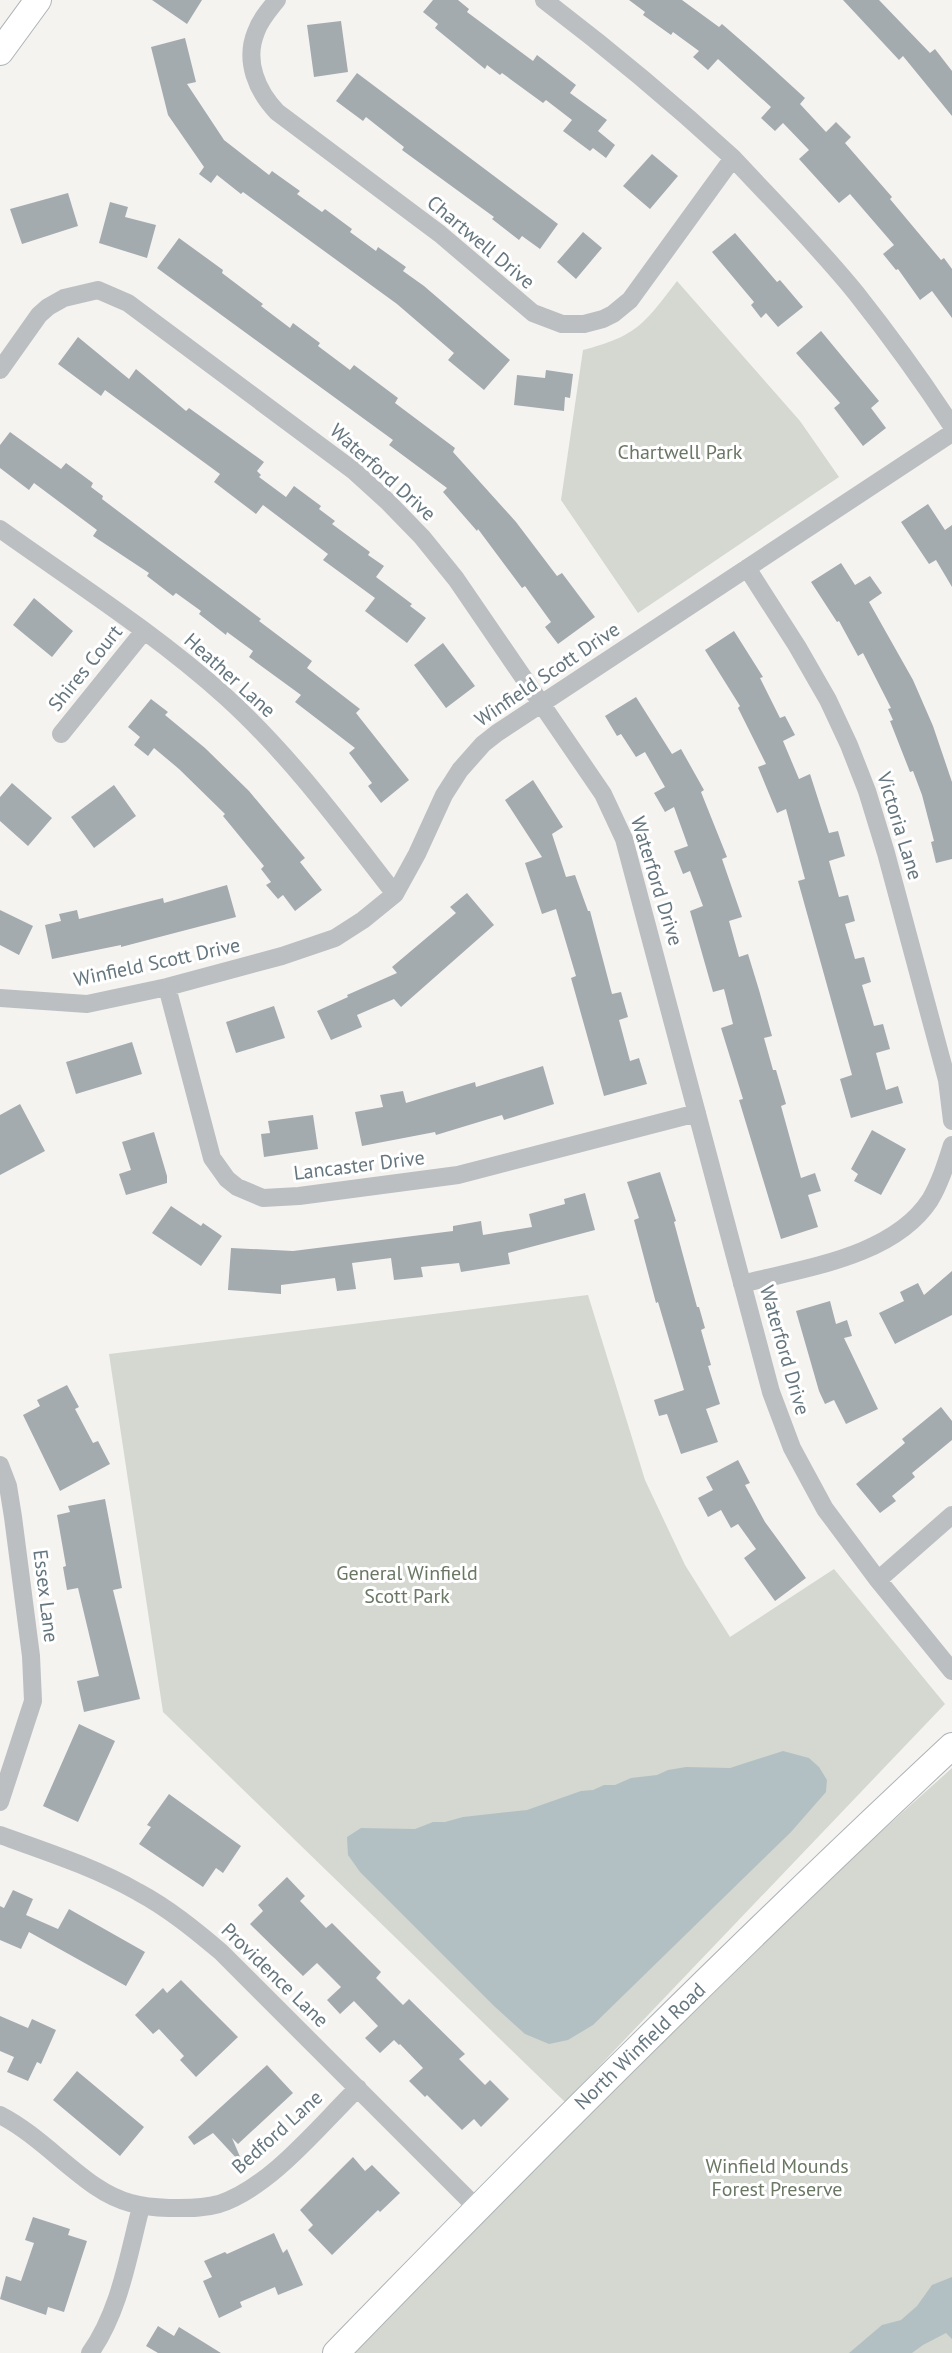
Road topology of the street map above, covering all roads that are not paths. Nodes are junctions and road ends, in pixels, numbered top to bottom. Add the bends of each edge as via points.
1 (38, 0) edge
2 (277, 0) edge
3 (544, 0) edge
4 (0, 52) edge
5 (733, 158) junction
6 (0, 370) edge
7 (952, 426) edge
8 (952, 433) edge
9 (0, 528) edge
10 (747, 568) junction
11 (144, 631) junction
12 (540, 703) junction
13 (61, 734) dead end
14 (395, 894) junction
15 (167, 987) junction
16 (0, 998) edge
17 (697, 1113) junction
18 (952, 1121) edge
19 (952, 1145) edge
20 (742, 1284) junction
21 (0, 1465) edge
22 (952, 1515) edge
23 (878, 1580) junction
24 (952, 1671) edge
25 (952, 1746) edge
26 (0, 1802) edge
27 (0, 1835) edge
28 (358, 2088) junction
29 (0, 2115) edge
30 (141, 2207) junction
31 (477, 2208) junction
32 (90, 2353) edge
33 (336, 2353) edge

1 - 4 street
2 - 5 street, Chartwell Drive via 255,33 253,45 255,78 267,102 440,234 526,308 544,318 562,324 584,324 622,308
3 - 5 street via 603,44
5 - 7 street via 855,292
6 - 12 street, Waterford Drive via 48,306 98,290 128,303 354,471 387,501 456,579
8 - 10 street, Winfield Scott Drive
9 - 11 street, Heather Lane
10 - 12 street, Winfield Scott Drive
10 - 18 street, Victoria Lane via 828,700 867,791 947,1080
11 - 13 street, Shires Court
11 - 14 street, Heather Lane via 219,691 276,747
12 - 14 street, Winfield Scott Drive via 483,744 460,770
12 - 17 street, Waterford Drive via 603,794 624,839
14 - 15 street, Winfield Scott Drive via 350,930 317,946
15 - 16 street, Winfield Scott Drive via 87,1004
15 - 17 street, Lancaster Drive via 212,1158 226,1179 263,1198 299,1197 458,1175
17 - 20 street, Waterford Drive
19 - 20 street via 929,1201 895,1235 860,1252
20 - 23 street, Waterford Drive via 771,1392 792,1448 825,1509
21 - 26 street, Essex Lane via 13,1517 33,1701
22 - 23 street
23 - 24 street, Waterford Drive
25 - 31 street, North Winfield Road
27 - 28 street, Providence Lane via 101,1873 169,1911 221,1952
28 - 30 street, Bedford Lane via 252,2189 217,2205
28 - 31 street, Providence Lane
29 - 30 street, Bedford Lane via 96,2187
30 - 32 street via 112,2311
31 - 33 street, North Winfield Road

